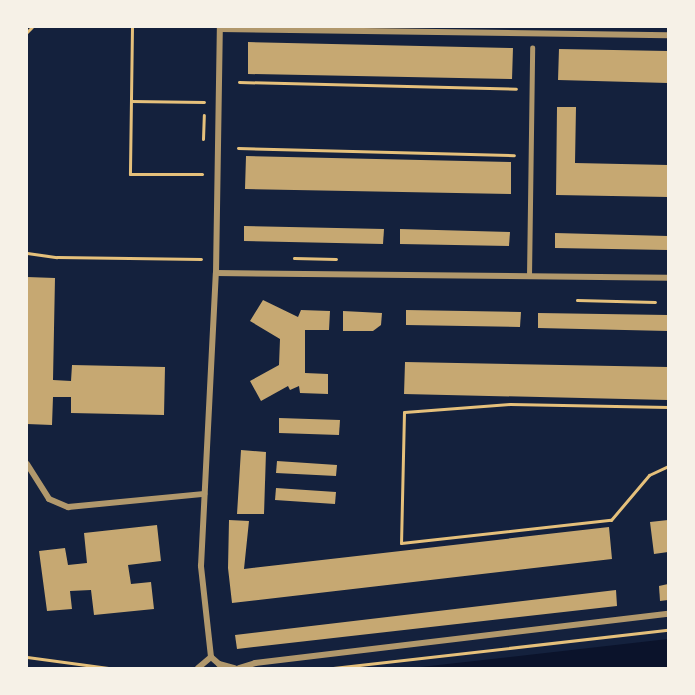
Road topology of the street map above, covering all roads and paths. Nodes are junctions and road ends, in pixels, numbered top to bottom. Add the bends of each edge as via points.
1 (32, 27) edge
2 (132, 27) edge
3 (220, 28) edge
4 (27, 32) edge
5 (668, 35) edge
6 (532, 48) dead end
7 (239, 82) dead end
8 (516, 88) dead end
9 (131, 101) junction
10 (204, 102) dead end
11 (204, 115) dead end
12 (203, 139) dead end
13 (238, 148) dead end
14 (514, 155) dead end
15 (202, 174) dead end
16 (27, 253) edge
17 (294, 258) dead end
18 (201, 259) dead end
19 (336, 259) dead end
20 (216, 273) junction
21 (529, 276) junction
22 (668, 278) edge
23 (577, 300) dead end
24 (655, 302) dead end
25 (668, 407) edge
26 (27, 464) edge
27 (668, 466) edge
28 (204, 494) junction
29 (668, 614) edge
30 (668, 630) edge
31 (27, 657) edge
32 (211, 657) junction
33 (108, 668) edge
34 (198, 668) edge
35 (234, 668) edge
36 (239, 668) edge
37 (333, 668) edge

1 - 4 path
2 - 9 path
3 - 5 street
3 - 20 street
6 - 21 lane
7 - 8 path
9 - 10 path
9 - 15 path via 130,174
11 - 12 path
13 - 14 path
16 - 18 path
17 - 19 path
20 - 21 street
20 - 28 street
21 - 22 street
23 - 24 path
25 - 27 path via 510,404 404,412 401,543 611,520 649,475
26 - 28 street via 49,500 68,507
28 - 32 street via 201,566
29 - 36 street
30 - 37 path
31 - 33 path
32 - 34 street
32 - 35 street

